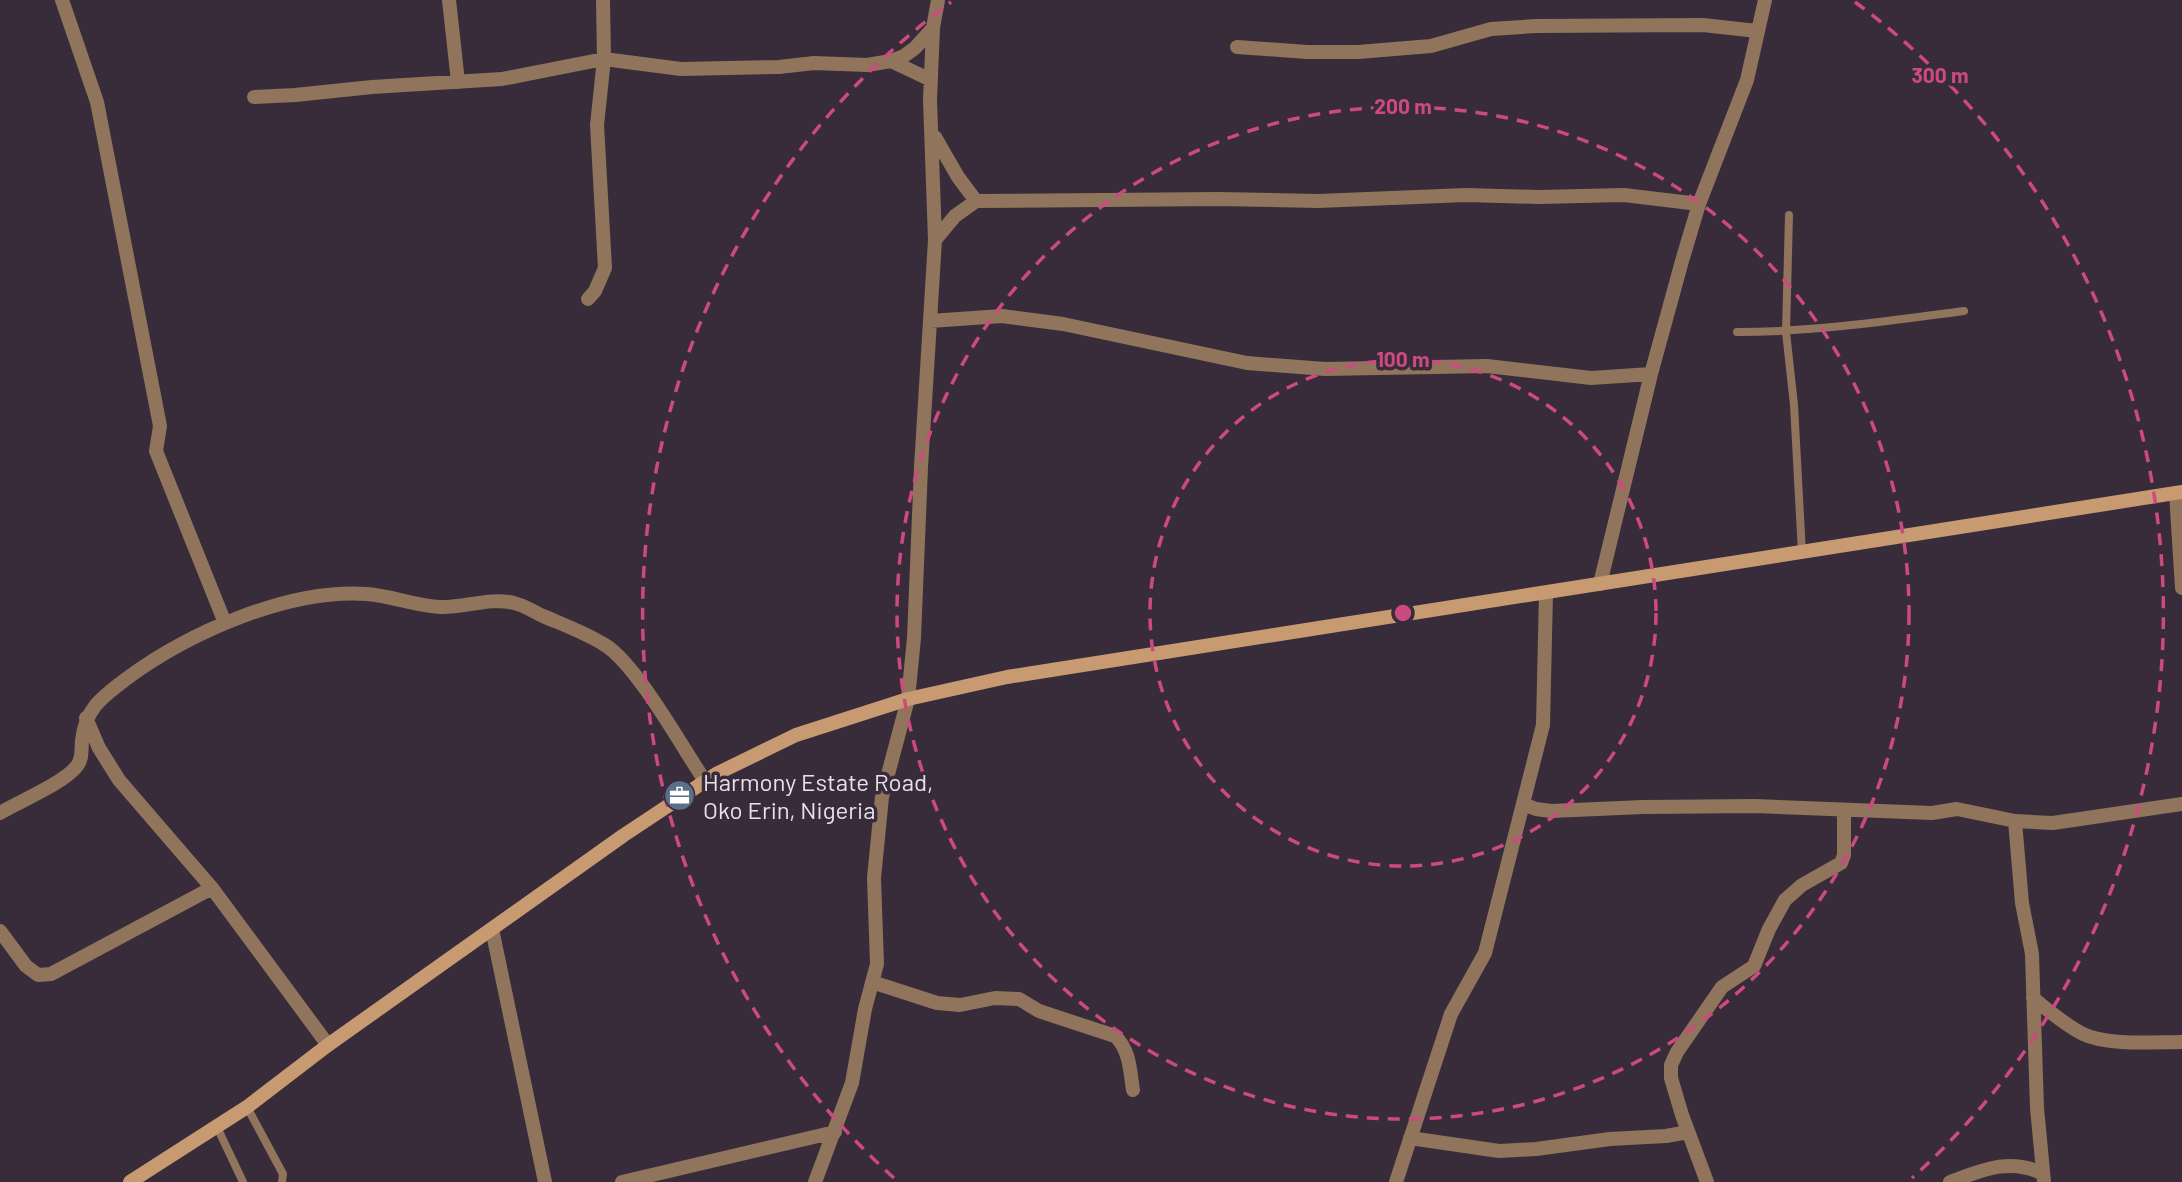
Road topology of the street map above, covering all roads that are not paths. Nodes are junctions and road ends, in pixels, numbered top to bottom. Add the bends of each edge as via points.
1 (62, 0) edge
2 (449, 0) edge
3 (603, 0) edge
4 (938, 0) edge
5 (1765, 0) edge
6 (933, 28) junction
7 (1757, 30) junction
8 (1237, 47) dead end
9 (604, 59) junction
10 (891, 61) junction
11 (930, 80) junction
12 (458, 82) junction
13 (254, 97) dead end
14 (933, 134) junction
15 (976, 201) junction
16 (1699, 204) junction
17 (1789, 215) dead end
18 (935, 240) junction
19 (588, 299) dead end
20 (1964, 311) dead end
21 (930, 321) junction
22 (1737, 332) dead end
23 (1786, 332) junction
24 (1651, 374) junction
25 (2179, 493) edge
26 (1802, 553) junction
27 (1600, 584) junction
28 (2182, 588) edge
29 (1546, 593) junction
30 (225, 623) junction
31 (908, 698) junction
32 (86, 718) junction
33 (705, 781) junction
34 (1523, 804) junction
35 (2182, 804) edge
36 (1844, 810) junction
37 (0, 813) edge
38 (2015, 821) junction
39 (212, 888) junction
40 (492, 929) junction
41 (0, 931) edge
42 (872, 982) junction
43 (2034, 998) junction
44 (2182, 1042) edge
45 (328, 1045) junction
46 (1133, 1090) dead end
47 (247, 1107) junction
48 (217, 1128) junction
49 (835, 1132) junction
50 (1688, 1132) junction
51 (1410, 1138) junction
52 (2043, 1178) edge
53 (130, 1182) edge
54 (243, 1182) edge
55 (282, 1182) edge
56 (545, 1182) edge
57 (622, 1182) edge
58 (815, 1182) edge
59 (1396, 1182) edge
60 (1707, 1182) edge
61 (1950, 1182) edge

1 - 30 street via 97,102 160,426 156,451
2 - 12 street
3 - 9 street
4 - 6 street
5 - 7 street
6 - 10 street via 915,48
6 - 11 street
7 - 8 street via 1703,25 1536,26 1491,29 1431,46 1307,52
7 - 16 street via 1747,80
9 - 10 street via 681,69
9 - 12 street via 502,79
9 - 19 street via 597,125 605,268
10 - 11 street
11 - 14 street
12 - 13 street
14 - 15 street
14 - 18 street
15 - 16 street via 1624,195
15 - 18 street
16 - 24 street
17 - 23 lane
18 - 21 street
20 - 23 lane
21 - 24 street via 1002,316 1063,324 1247,363 1325,369 1487,366 1591,378
21 - 31 street
22 - 23 lane
23 - 26 lane
24 - 27 street
25 - 26 street
25 - 28 street
26 - 27 street
27 - 29 street
29 - 31 street via 1007,677
29 - 34 street via 1543,724
30 - 32 street via 129,677 101,698
30 - 33 street via 313,597 365,594 439,607 514,603 607,646 630,667
31 - 33 street via 796,735
31 - 42 street via 882,797 874,878 877,964
32 - 37 street via 77,765 67,776
32 - 39 street via 119,780
33 - 40 street
34 - 36 street via 1551,811 1743,806
34 - 51 street via 1485,953 1451,1014
35 - 38 street via 2053,823
36 - 38 street via 1932,813 1957,809
36 - 50 street via 1840,863 1785,900 1754,966 1722,987 1677,1052 1671,1078
38 - 43 street
39 - 41 street via 51,974 38,975 26,966
39 - 45 street
40 - 45 street
40 - 56 street
42 - 46 street via 937,1003 1019,999 1039,1011 1115,1036 1129,1059
42 - 49 street via 852,1083
43 - 44 street via 2085,1035
43 - 52 street
45 - 47 street
47 - 48 street
47 - 55 lane via 283,1174
48 - 53 street
48 - 54 lane
49 - 57 street
49 - 58 street
50 - 51 street via 1499,1151
50 - 60 street
51 - 59 street
52 - 61 street via 2030,1167 1996,1166

